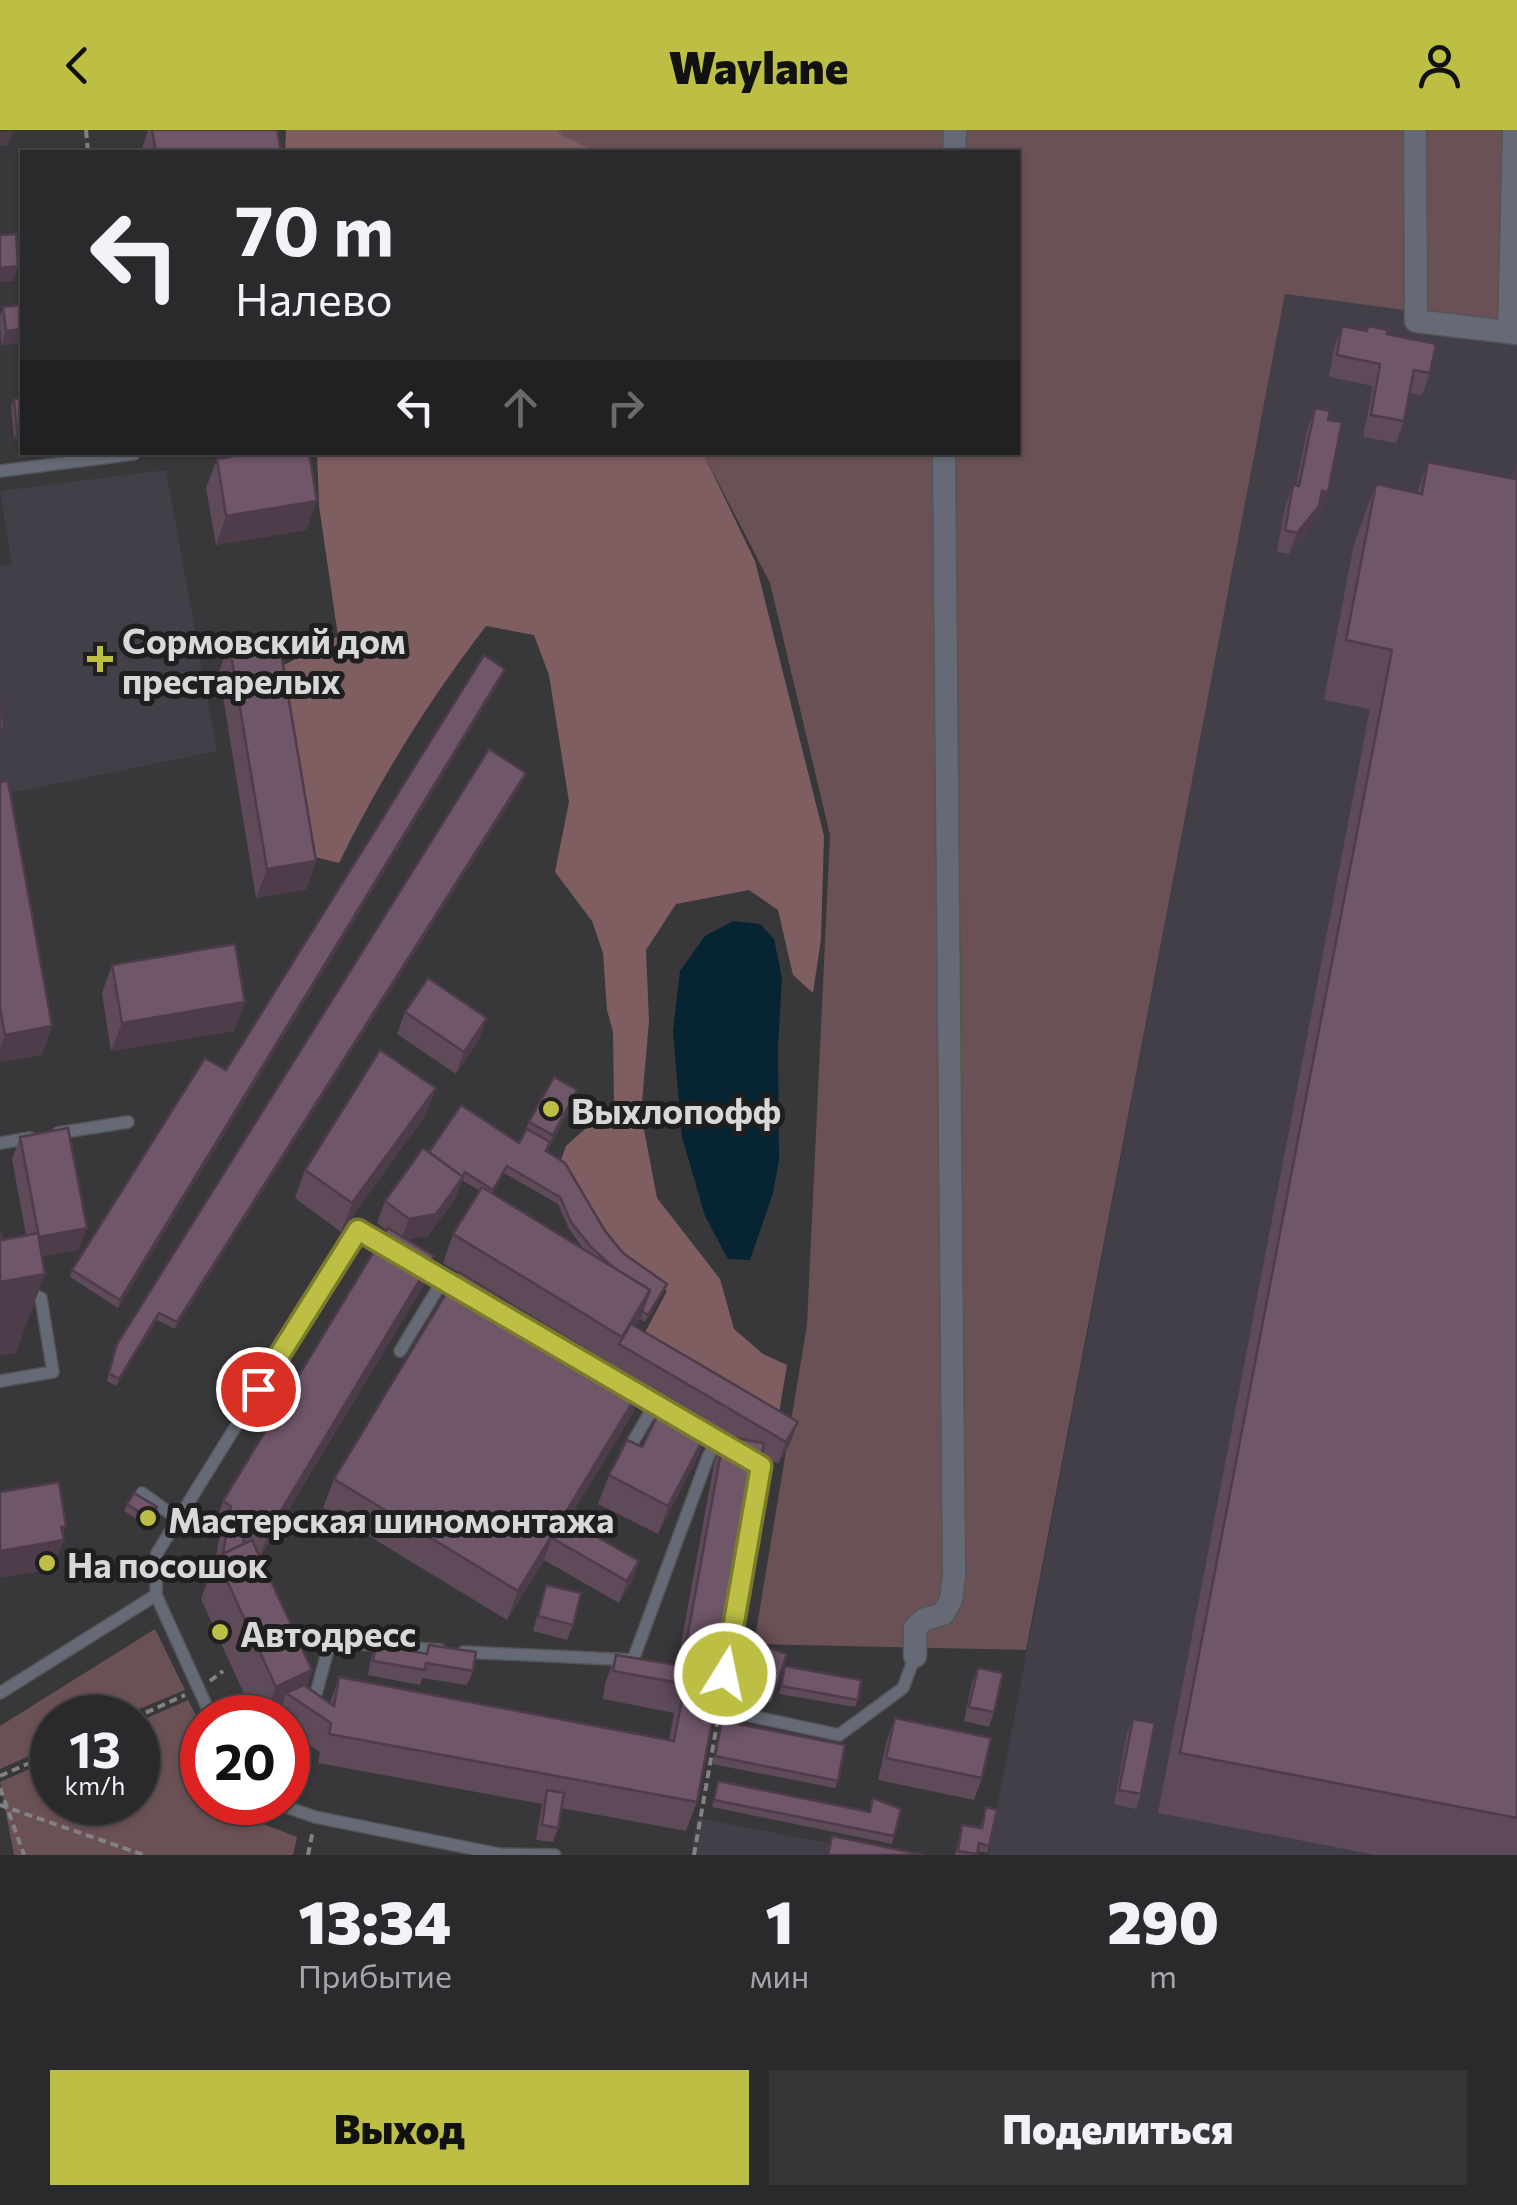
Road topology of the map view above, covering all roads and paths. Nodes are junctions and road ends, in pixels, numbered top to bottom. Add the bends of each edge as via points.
1 (1415, 130) edge
2 (1514, 130) edge
3 (1513, 333) edge
4 (126, 455) edge
5 (944, 455) edge
6 (0, 471) edge
7 (128, 1122) dead end
8 (0, 1143) edge
9 (443, 1280) junction
10 (0, 1281) edge
11 (476, 1298) edge
12 (400, 1351) dead end
13 (0, 1381) edge
14 (622, 1384) edge
15 (654, 1404) junction
16 (717, 1440) junction
17 (622, 1462) edge
18 (142, 1493) edge
19 (178, 1519) junction
20 (156, 1595) junction
21 (916, 1656) joint
22 (224, 1671) dead end
23 (199, 1690) junction
24 (0, 1693) edge
25 (201, 1695) edge
26 (160, 1707) edge
27 (719, 1709) junction
28 (310, 1717) edge
29 (30, 1763) edge
30 (0, 1776) edge
31 (0, 1788) edge
32 (0, 1806) edge
33 (8, 1808) junction
34 (310, 1816) edge
35 (315, 1818) junction
36 (24, 1855) edge
37 (144, 1855) edge
38 (308, 1855) edge
39 (555, 1855) edge
40 (694, 1855) edge

1 - 3 street via 1416,320
2 - 3 street
4 - 6 lane
5 - 21 street via 954,1576 948,1608 915,1628
7 - 8 lane
9 - 11 lane
9 - 12 lane
9 - 19 lane via 358,1230
10 - 13 lane via 41,1298 53,1372
14 - 15 lane
15 - 16 lane
15 - 17 lane
16 - 27 lane via 761,1466
16 - 28 lane via 632,1660 330,1642
18 - 19 lane
19 - 20 lane via 157,1553
20 - 23 lane
20 - 24 lane
21 - 27 lane via 904,1688 839,1735
22 - 23 path
23 - 25 lane
23 - 26 path
27 - 40 path
29 - 30 path
31 - 33 path
32 - 33 path
33 - 36 path
33 - 37 path
34 - 35 lane
35 - 38 path
35 - 39 lane via 499,1854

